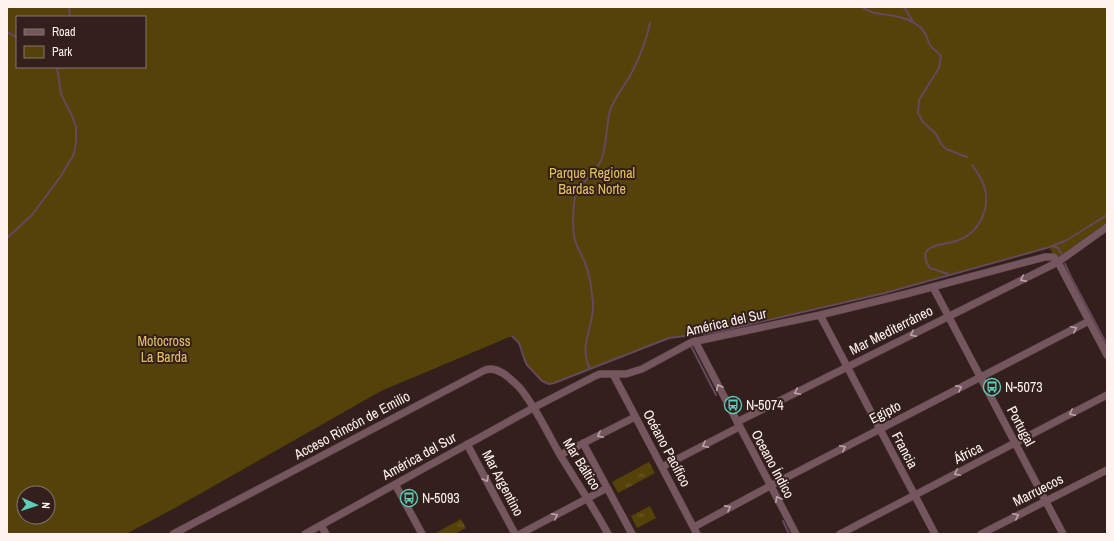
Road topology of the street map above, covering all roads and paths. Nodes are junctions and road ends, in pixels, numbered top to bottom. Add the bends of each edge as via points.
1 (1107, 227) edge
2 (1058, 262) junction
3 (933, 287) junction
4 (820, 315) junction
5 (948, 317) junction
6 (1089, 321) junction
7 (695, 341) junction
8 (1107, 355) edge
9 (847, 367) junction
10 (613, 374) junction
11 (980, 377) junction
12 (1107, 395) edge
13 (533, 408) junction
14 (635, 417) junction
15 (738, 424) junction
16 (880, 429) junction
17 (583, 443) junction
18 (1015, 443) junction
19 (467, 444) junction
20 (560, 455) junction
21 (662, 467) junction
22 (1107, 470) edge
23 (396, 484) junction
24 (770, 486) junction
25 (607, 488) junction
26 (914, 495) junction
27 (588, 498) junction
28 (1046, 501) junction
29 (321, 525) junction
30 (694, 527) junction
31 (173, 534) edge
32 (305, 534) edge
33 (326, 534) edge
34 (422, 534) edge
35 (515, 534) edge
36 (520, 534) edge
37 (608, 534) edge
38 (632, 534) edge
39 (697, 534) edge
40 (796, 534) edge
41 (840, 534) edge
42 (935, 534) edge
43 (982, 534) edge
44 (1063, 534) edge

1 - 2 street
2 - 3 street, América del Sur via 1054,257 1045,257
2 -> 5 street, Mar Mediterráneo
2 - 6 street
3 - 4 street, América del Sur
3 - 5 street, Portugal
4 - 7 street, América del Sur
4 - 9 street, Francia
5 -> 9 street, Mar Mediterráneo
5 - 11 street, Portugal
6 - 8 street
11 -> 6 street, Egipto
7 - 10 street, América del Sur via 642,369 626,374
15 -> 7 street, Oceano Índico
9 -> 15 street, Mar Mediterráneo
9 - 16 street, Francia
10 - 13 street, América del Sur via 594,376
10 - 14 street, Océano Pacífico
16 -> 11 street, Egipto
11 - 18 street, Portugal
12 -> 18 street, África
13 - 19 street, América del Sur
13 - 20 street, Mar Báltico
13 - 31 street, Acceso Rincón de Emilio via 513,382 499,371 486,369
14 -> 17 street
14 - 21 street, Océano Pacífico
15 -> 21 street, Mar Mediterráneo
15 - 24 street, Oceano Índico
24 -> 16 street, Egipto
16 - 26 street, Francia
17 - 20 street
17 - 25 street, Mar Báltico
18 -> 26 street, África
18 - 28 street, Portugal
19 - 23 street, América del Sur
19 -> 35 street, Mar Argentino
20 - 27 street, Mar Báltico
21 - 30 street, Océano Pacífico
22 - 28 street, Marruecos
23 - 29 street, América del Sur
23 - 34 street
30 -> 24 street, Egipto
40 -> 24 street, Oceano Índico
25 - 27 street
25 - 38 street, Mar Báltico
26 - 41 street, África
26 - 42 street, Francia
36 -> 27 street
27 - 37 street, Mar Báltico
43 -> 28 street, Marruecos
28 - 44 street, Portugal
29 - 32 street, América del Sur
29 - 33 street
30 - 39 street, Océano Pacífico

